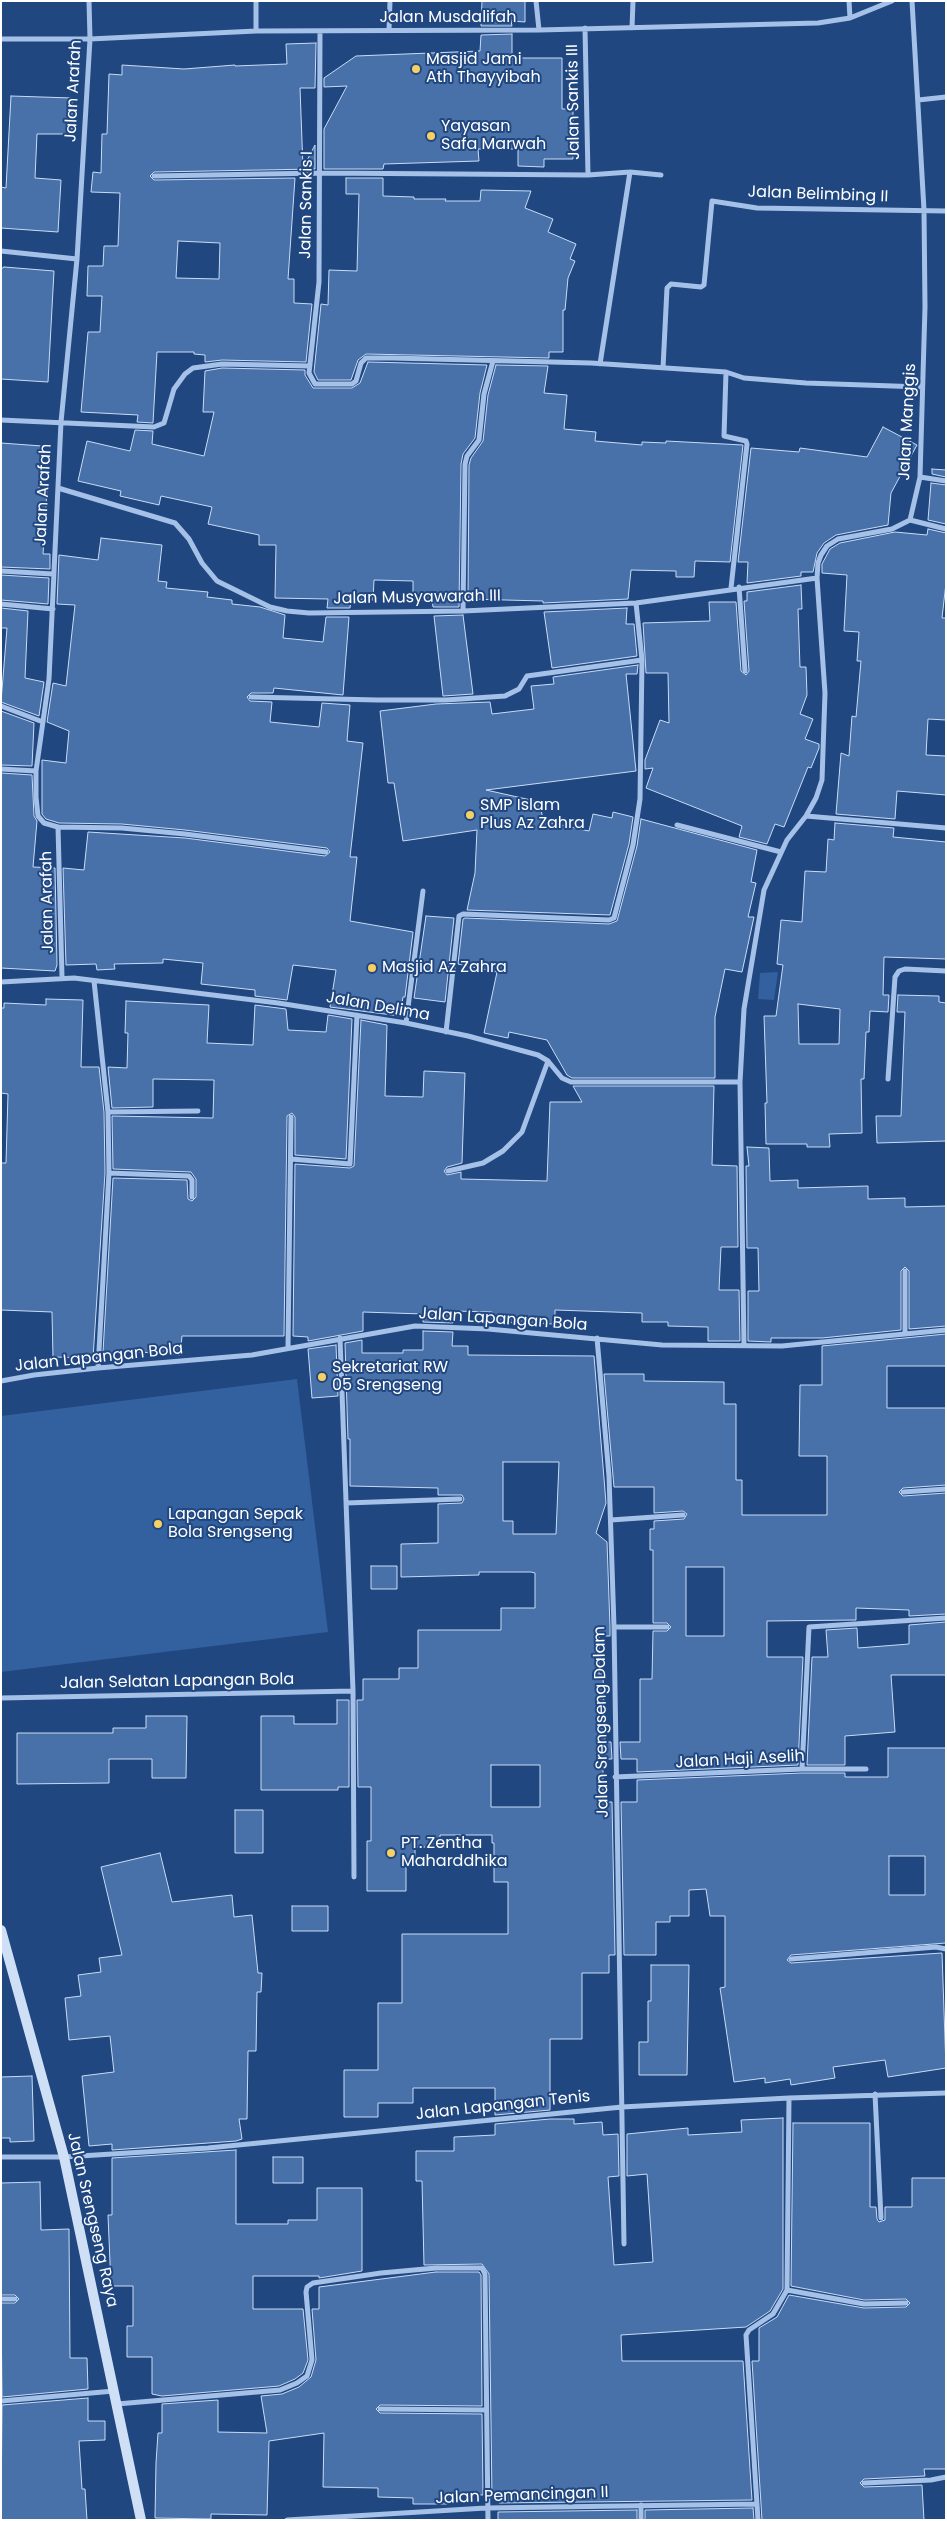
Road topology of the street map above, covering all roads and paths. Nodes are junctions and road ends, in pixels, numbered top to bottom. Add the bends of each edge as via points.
1 (89, 1) edge
2 (256, 1) edge
3 (390, 1) edge
4 (536, 1) edge
5 (633, 1) edge
6 (849, 1) edge
7 (892, 1) edge
8 (912, 1) edge
9 (850, 18) junction
10 (585, 28) junction
11 (632, 28) junction
12 (389, 30) junction
13 (539, 30) junction
14 (256, 31) junction
15 (320, 31) junction
16 (1, 39) edge
17 (90, 39) junction
18 (946, 97) edge
19 (918, 100) junction
20 (630, 172) junction
21 (320, 173) junction
22 (588, 175) junction
23 (661, 175) dead end
24 (154, 176) dead end
25 (924, 210) junction
26 (946, 211) edge
27 (1, 251) edge
28 (77, 259) junction
29 (493, 361) junction
30 (600, 364) junction
31 (310, 366) junction
32 (664, 368) junction
33 (726, 372) junction
34 (922, 387) junction
35 (1, 420) edge
36 (61, 422) junction
37 (920, 477) junction
38 (946, 481) edge
39 (58, 488) junction
40 (910, 520) junction
41 (946, 529) edge
42 (1, 571) edge
43 (53, 574) junction
44 (817, 578) junction
45 (739, 587) junction
46 (731, 588) junction
47 (636, 603) junction
48 (1, 604) edge
49 (53, 609) junction
50 (464, 611) junction
51 (642, 660) junction
52 (744, 671) dead end
53 (251, 697) dead end
54 (1, 706) edge
55 (43, 722) junction
56 (1, 769) edge
57 (36, 771) junction
58 (806, 816) junction
59 (677, 825) dead end
60 (58, 827) junction
61 (946, 828) edge
62 (326, 852) dead end
63 (781, 852) junction
64 (424, 892) dead end
65 (946, 971) edge
66 (62, 977) junction
67 (94, 981) junction
68 (1, 982) edge
69 (357, 1015) junction
70 (406, 1023) junction
71 (446, 1032) junction
72 (548, 1061) junction
73 (888, 1079) dead end
74 (740, 1082) junction
75 (198, 1111) dead end
76 (108, 1112) junction
77 (291, 1117) dead end
78 (291, 1160) junction
79 (448, 1171) dead end
80 (109, 1173) junction
81 (192, 1197) dead end
82 (904, 1271) dead end
83 (946, 1330) edge
84 (904, 1333) junction
85 (340, 1338) junction
86 (597, 1338) junction
87 (744, 1345) junction
88 (288, 1348) junction
89 (98, 1368) junction
90 (1, 1381) edge
91 (946, 1489) edge
92 (903, 1492) dead end
93 (460, 1499) dead end
94 (346, 1503) junction
95 (682, 1516) dead end
96 (611, 1520) junction
97 (946, 1618) edge
98 (614, 1627) junction
99 (668, 1627) dead end
100 (353, 1691) junction
101 (1, 1698) edge
102 (802, 1769) junction
103 (866, 1769) dead end
104 (615, 1777) junction
105 (354, 1877) dead end
106 (1, 1930) edge
107 (946, 1950) edge
108 (791, 1959) dead end
109 (946, 2093) edge
110 (875, 2094) junction
111 (789, 2098) junction
112 (622, 2106) junction
113 (1, 2157) edge
114 (64, 2157) junction
115 (881, 2218) dead end
116 (624, 2244) dead end
117 (787, 2290) junction
118 (15, 2299) dead end
119 (1, 2300) edge
120 (906, 2303) dead end
121 (114, 2391) junction
122 (1, 2400) edge
123 (117, 2404) junction
124 (380, 2409) dead end
125 (486, 2410) junction
126 (946, 2477) edge
127 (864, 2483) dead end
128 (757, 2504) junction
129 (641, 2505) junction
130 (486, 2508) junction
131 (141, 2520) edge
132 (287, 2520) edge
133 (488, 2520) edge
134 (641, 2520) edge
135 (758, 2520) edge

1 - 17 street, Jalan Arafah
2 - 14 street
3 - 12 street
4 - 13 street
5 - 11 street
6 - 9 street
7 - 9 street, Jalan Musdalifah
8 - 19 street, Jalan Manggis
9 - 11 street, Jalan Musdalifah via 818,22
10 - 11 street, Jalan Musdalifah
10 - 13 street, Jalan Musdalifah
10 - 22 street, Jalan Sankis III
12 - 13 street, Jalan Musdalifah
12 - 15 street, Jalan Musdalifah
14 - 15 street, Jalan Musdalifah
14 - 17 street, Jalan Musdalifah
15 - 21 street, Jalan Sankis I
16 - 17 street, Jalan Musdalifah
17 - 28 street, Jalan Arafah
18 - 19 street
19 - 25 street, Jalan Manggis
20 - 22 street
20 - 23 street
20 - 30 street
21 - 22 street
21 - 24 street
21 - 31 street, Jalan Sankis I via 318,282
25 - 26 street, Jalan Belimbing II
25 - 32 street, Jalan Belimbing II via 757,208 712,201 704,285 671,284 667,288
25 - 34 street, Jalan Manggis via 926,307
27 - 28 street
28 - 36 street, Jalan Arafah
29 - 30 street
29 - 31 street, Jalan Sankis I via 366,358 356,382 320,386 311,380
29 - 50 street via 484,394 479,440 466,458
30 - 32 street
31 - 36 street via 222,364 193,368 174,389 160,426
32 - 33 street
33 - 34 street via 744,378 806,383
33 - 46 street via 724,436 748,444
34 - 37 street, Jalan Manggis
35 - 36 street
36 - 39 street, Jalan Arafah
37 - 38 street
37 - 40 street, Jalan Manggis
39 - 43 street, Jalan Arafah
39 - 50 street, Jalan Musyawarah III via 175,523 217,581 270,607 309,613
40 - 41 street
40 - 44 street via 892,529 838,540 828,546 820,554
42 - 43 street
43 - 49 street, Jalan Arafah
44 - 45 street, Jalan Musyawarah III
44 - 58 street via 825,694 824,762 816,798
45 - 46 street, Jalan Musyawarah III
45 - 52 street
46 - 47 street, Jalan Musyawarah III
47 - 50 street, Jalan Musyawarah III
47 - 51 street
48 - 49 street
49 - 55 street, Jalan Arafah
51 - 53 street via 527,676 518,690 505,696 446,700
51 - 71 street via 638,820 614,918 459,916
54 - 55 street
55 - 57 street, Jalan Arafah
56 - 57 street
57 - 60 street, Jalan Arafah via 38,816
58 - 61 street
58 - 63 street
59 - 63 street
60 - 62 street via 122,828
60 - 66 street, Jalan Arafah
63 - 74 street via 764,890 744,1009
64 - 70 street
65 - 73 street via 905,969 895,977
66 - 67 street, Jalan Delima
66 - 68 street, Jalan Delima
67 - 69 street, Jalan Delima via 278,1002
67 - 76 street
69 - 70 street, Jalan Delima
69 - 78 street via 350,1164
70 - 71 street, Jalan Delima
71 - 72 street, Jalan Delima via 538,1055
72 - 74 street, Jalan Delima via 562,1078 571,1082
72 - 79 street via 522,1132 503,1151 483,1163
74 - 87 street
75 - 76 street
76 - 80 street
77 - 78 street
78 - 88 street
80 - 81 street via 189,1176
80 - 89 street
82 - 84 street
83 - 84 street, Jalan Lapangan Bola
84 - 87 street, Jalan Lapangan Bola via 782,1346
85 - 86 street, Jalan Lapangan Bola via 415,1326
85 - 88 street, Jalan Lapangan Bola
85 - 94 street
86 - 87 street, Jalan Lapangan Bola via 632,1344
86 - 96 street, Jalan Srengseng Dalam
88 - 89 street, Jalan Lapangan Bola via 243,1356
89 - 90 street, Jalan Lapangan Bola
91 - 92 street
93 - 94 street
94 - 100 street
95 - 96 street
96 - 98 street, Jalan Srengseng Dalam
97 - 102 street via 810,1627
98 - 99 street
98 - 104 street, Jalan Srengseng Dalam
100 - 101 street, Jalan Selatan Lapangan Bola
100 - 105 street
102 - 103 street, Jalan Haji Aselih
102 - 104 street, Jalan Haji Aselih
104 - 112 street, Jalan Srengseng Dalam
106 - 114 main road, Jalan Srengseng Raya
107 - 108 street via 936,1947
109 - 110 street, Jalan Lapangan Tenis
110 - 111 street, Jalan Lapangan Tenis
110 - 115 street
111 - 112 street, Jalan Lapangan Tenis
111 - 117 street
112 - 114 street, Jalan Lapangan Tenis via 208,2148
112 - 116 street, Jalan Srengseng Dalam
113 - 114 street, Jalan Lapangan Tenis
114 - 121 main road, Jalan Srengseng Raya
117 - 120 street via 864,2304
117 - 128 street via 773,2314 746,2335
118 - 119 street
121 - 122 street
121 - 123 main road, Jalan Srengseng Raya
123 - 125 street via 280,2390 297,2383 307,2376 312,2360 306,2292 313,2282 381,2273 480,2268 485,2274
123 - 131 main road, Jalan Srengseng Raya
124 - 125 street
125 - 130 street
126 - 127 street
128 - 129 street, Jalan Pemancingan II
128 - 135 street
129 - 130 street, Jalan Pemancingan II
129 - 134 street
130 - 132 street, Jalan Pemancingan II
130 - 133 street

